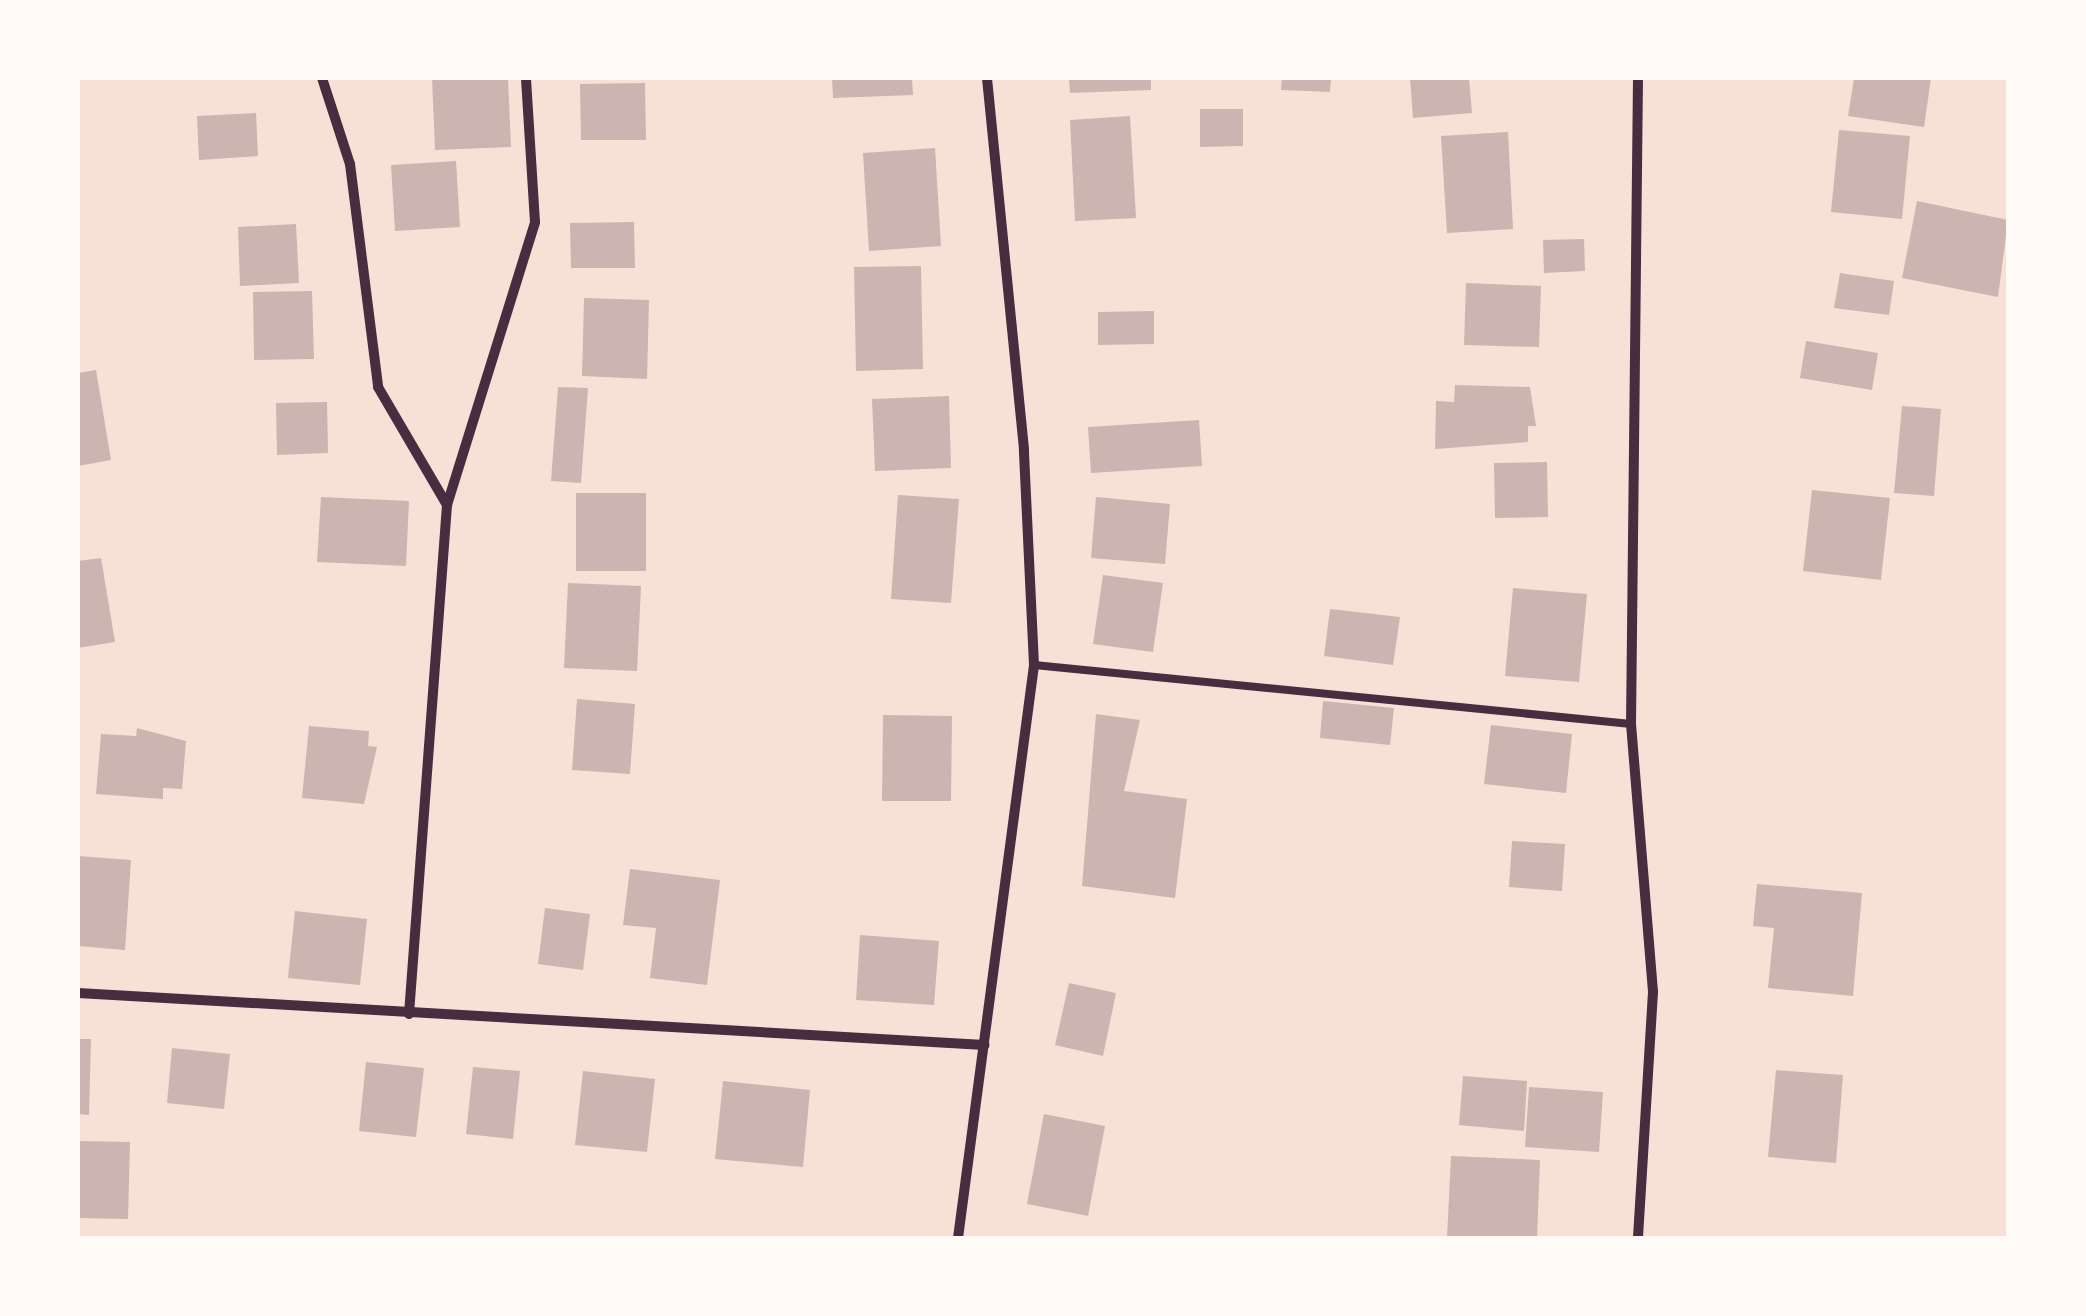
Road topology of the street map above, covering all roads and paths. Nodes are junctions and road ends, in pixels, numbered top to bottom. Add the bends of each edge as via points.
1 (322, 78) edge
2 (526, 78) edge
3 (988, 78) edge
4 (1638, 78) edge
5 (447, 505) junction
6 (1034, 665) junction
7 (1631, 724) junction
8 (78, 993) edge
9 (409, 1014) junction
10 (985, 1046) junction
11 (958, 1238) edge
12 (1638, 1238) edge

1 - 5 street via 350,164 378,387
2 - 5 street via 535,222
3 - 6 street via 1024,449
4 - 7 street
5 - 9 street
6 - 7 lane
6 - 10 street
7 - 12 street via 1652,992
8 - 9 street
9 - 10 street
10 - 11 street

